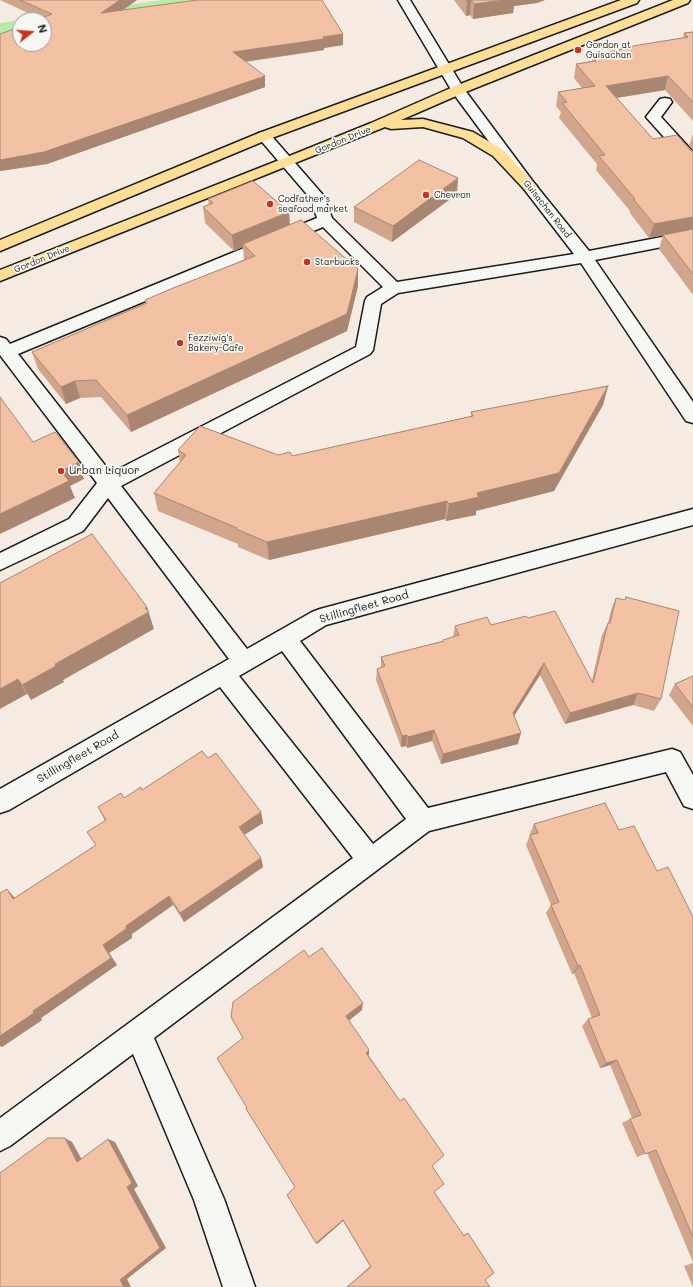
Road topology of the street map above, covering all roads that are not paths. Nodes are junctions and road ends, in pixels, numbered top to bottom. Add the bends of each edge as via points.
1 (404, 0) edge
2 (633, 0) edge
3 (684, 0) edge
4 (445, 68) junction
5 (458, 90) junction
6 (665, 102) dead end
7 (376, 126) junction
8 (264, 136) junction
9 (693, 161) edge
10 (287, 162) junction
11 (529, 186) junction
12 (325, 220) junction
13 (693, 236) edge
14 (0, 246) edge
15 (585, 257) junction
16 (0, 276) edge
17 (393, 288) junction
18 (4, 348) edge
19 (693, 416) edge
20 (107, 484) junction
21 (693, 517) edge
22 (0, 562) edge
23 (285, 638) junction
24 (244, 662) junction
25 (224, 673) junction
26 (693, 798) edge
27 (0, 802) edge
28 (424, 821) junction
29 (370, 860) junction
30 (138, 1033) junction
31 (0, 1136) edge
32 (239, 1287) edge

1 - 4 street, Guisachan Road
2 - 4 main road
3 - 5 main road, Gordon Drive
4 - 5 street, Guisachan Road
4 - 8 main road
5 - 7 main road, Gordon Drive
5 - 11 street, Guisachan Road
6 - 9 street via 653,117
7 - 10 main road, Gordon Drive
7 - 11 main road via 423,123 468,135 498,153
8 - 10 street
8 - 14 main road
10 - 12 street via 318,198
10 - 16 main road, Gordon Drive
11 - 15 street, Guisachan Road
12 - 17 street
12 - 18 street
13 - 15 street
15 - 17 street
15 - 19 street, Guisachan Road
17 - 20 street via 373,301 364,350
18 - 20 street
20 - 22 street via 76,525
20 - 24 street
21 - 23 street, Stillingfleet Road via 320,618
23 - 24 street, Stillingfleet Road
23 - 28 street
24 - 25 street, Stillingfleet Road
25 - 27 street, Stillingfleet Road
25 - 29 street
26 - 28 street via 672,760
28 - 29 street
29 - 30 street
30 - 31 street
30 - 32 street via 209,1199

